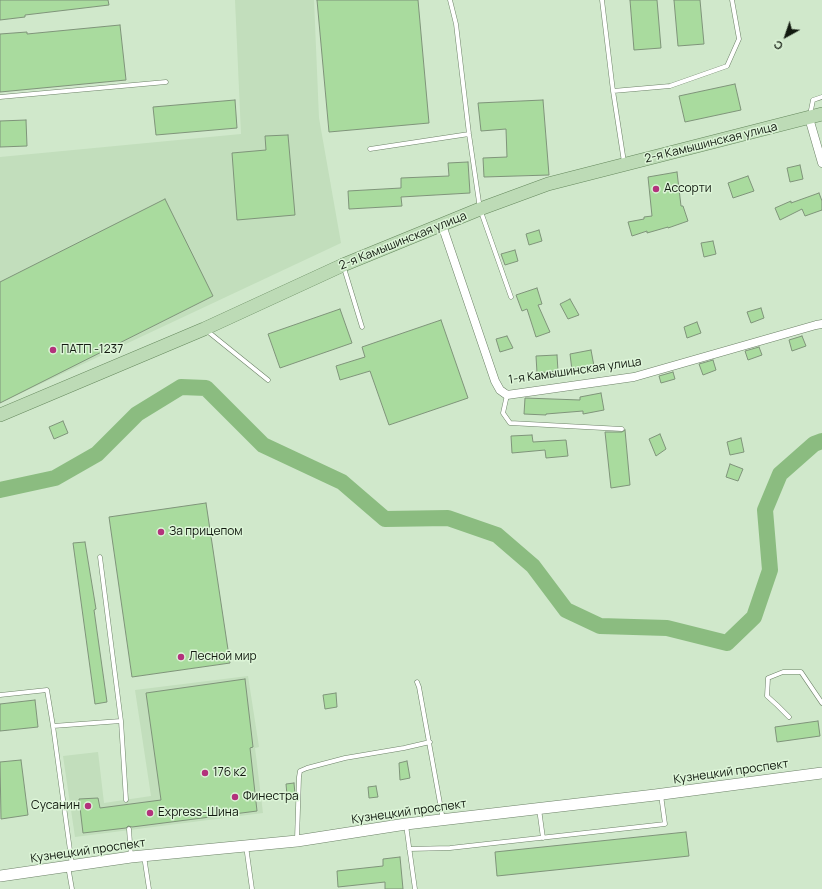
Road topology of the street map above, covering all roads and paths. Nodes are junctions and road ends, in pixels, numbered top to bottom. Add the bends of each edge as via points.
1 (450, 0) edge
2 (602, 0) edge
3 (732, 0) edge
4 (166, 82) dead end
5 (613, 91) junction
6 (0, 97) edge
7 (822, 97) edge
8 (822, 114) edge
9 (809, 118) junction
10 (469, 134) junction
11 (370, 149) dead end
12 (822, 163) edge
13 (624, 165) junction
14 (480, 209) junction
15 (442, 225) junction
16 (343, 265) junction
17 (511, 297) dead end
18 (822, 324) edge
19 (362, 327) dead end
20 (204, 329) junction
21 (268, 380) dead end
22 (507, 395) junction
23 (0, 415) edge
24 (622, 429) dead end
25 (100, 558) dead end
26 (417, 682) dead end
27 (0, 695) edge
28 (822, 703) edge
29 (789, 717) dead end
30 (121, 721) junction
31 (53, 726) junction
32 (430, 742) junction
33 (822, 773) edge
34 (660, 794) junction
35 (126, 800) dead end
36 (539, 809) junction
37 (443, 820) junction
38 (406, 824) junction
39 (129, 829) dead end
40 (543, 838) junction
41 (297, 840) junction
42 (246, 846) junction
43 (409, 849) junction
44 (144, 856) junction
45 (131, 857) junction
46 (70, 865) junction
47 (0, 876) edge
48 (72, 889) edge
49 (149, 889) edge
50 (252, 889) edge
51 (415, 889) edge

1 - 10 lane via 456,24
2 - 5 lane
3 - 5 lane via 739,39 727,66 670,86
4 - 6 lane
5 - 13 lane
7 - 9 lane via 813,100
8 - 9 main road, 2-я Камышинская улица
9 - 12 street
9 - 13 main road, 2-я Камышинская улица
10 - 11 lane
10 - 14 lane
13 - 14 main road, 2-я Камышинская улица via 548,184
14 - 15 main road, 2-я Камышинская улица
14 - 17 lane
15 - 16 main road, 2-я Камышинская улица
15 - 22 street, 1-я Камышинская улица via 495,381 500,390
16 - 19 lane
16 - 20 main road, 2-я Камышинская улица
18 - 22 street, 1-я Камышинская улица via 634,377
20 - 21 lane
20 - 23 main road, 2-я Камышинская улица
22 - 24 lane via 503,413 510,423
25 - 30 lane
26 - 32 lane
27 - 31 lane via 47,690
28 - 29 lane via 801,672 783,672 768,678 767,696
30 - 31 lane
30 - 35 lane
31 - 46 lane
32 - 37 lane
32 - 41 lane via 345,758 300,771
33 - 34 street, Кузнецкий проспект
34 - 36 street, Кузнецкий проспект
34 - 40 lane via 665,824
36 - 37 street, Кузнецкий проспект
36 - 40 lane
37 - 38 street, Кузнецкий проспект
38 - 41 street, Кузнецкий проспект
38 - 43 lane
39 - 45 lane
40 - 43 lane via 450,848
41 - 42 street, Кузнецкий проспект
42 - 44 street, Кузнецкий проспект
42 - 50 lane
43 - 51 lane
44 - 45 street, Кузнецкий проспект
44 - 49 lane
45 - 46 street, Кузнецкий проспект
46 - 47 street, Кузнецкий проспект
46 - 48 lane

